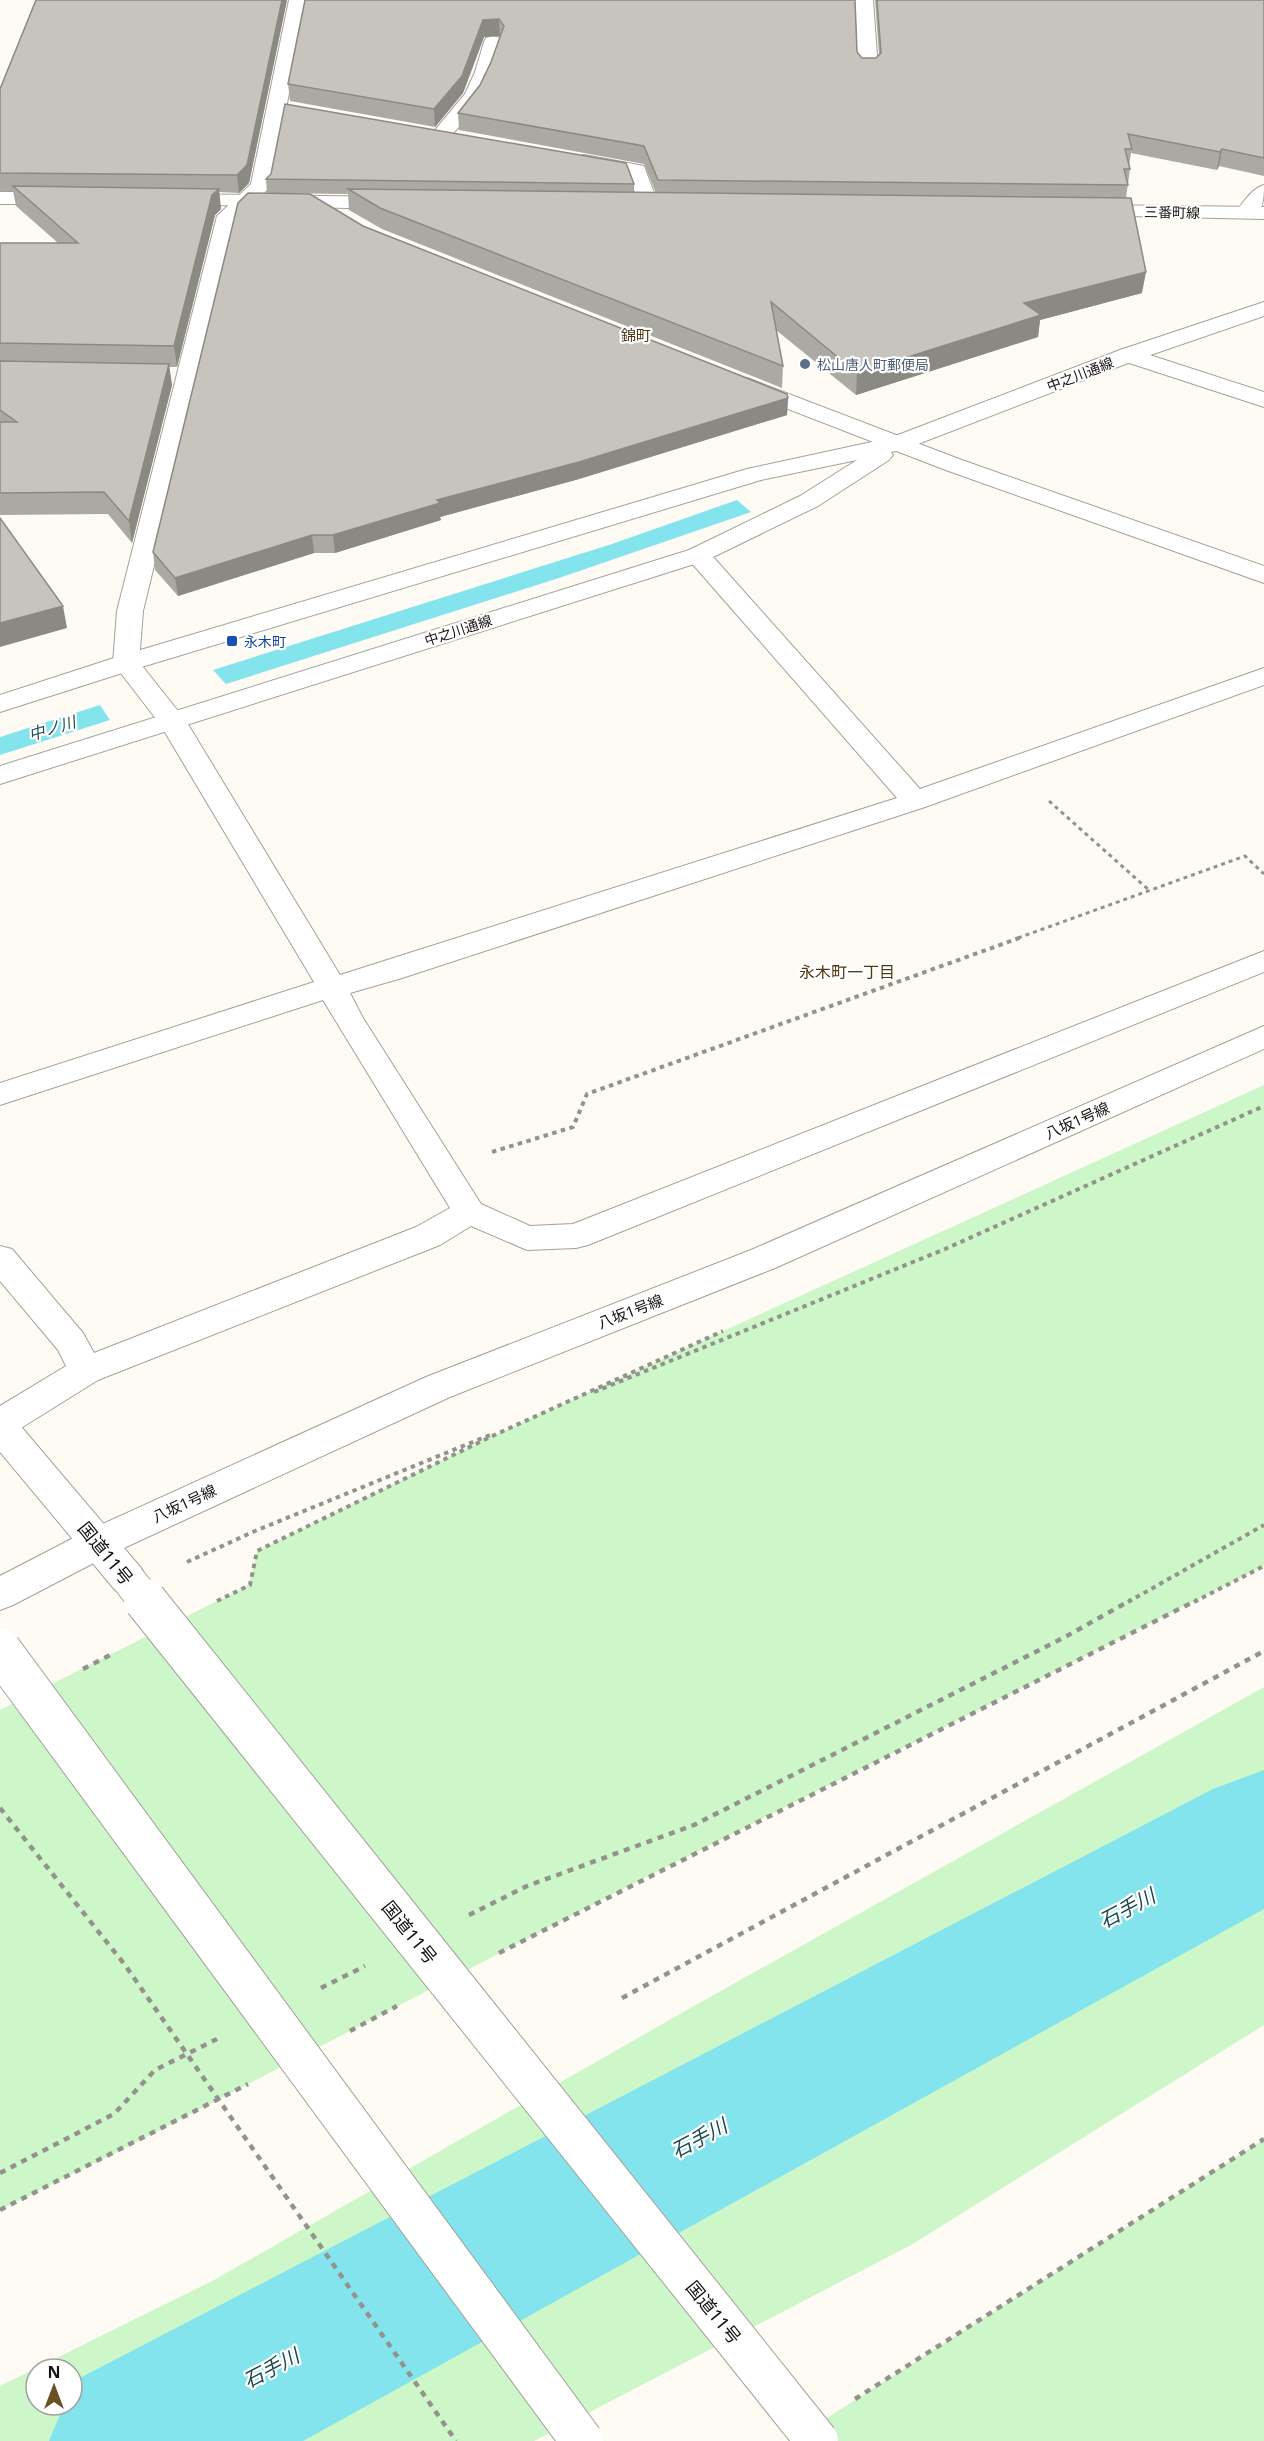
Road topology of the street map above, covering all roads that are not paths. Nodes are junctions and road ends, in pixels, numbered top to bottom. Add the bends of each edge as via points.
1 (298, 0) edge
2 (864, 0) edge
3 (493, 42) edge
4 (868, 69) edge
5 (275, 107) junction
6 (298, 112) edge
7 (416, 132) edge
8 (440, 136) junction
9 (463, 140) edge
10 (568, 158) edge
11 (1264, 190) edge
12 (0, 198) edge
13 (82, 199) edge
14 (152, 200) edge
15 (245, 200) junction
16 (316, 202) junction
17 (411, 203) edge
18 (625, 206) edge
19 (649, 206) junction
20 (672, 206) edge
21 (1064, 210) edge
22 (1255, 213) edge
23 (354, 225) edge
24 (1264, 309) edge
25 (1128, 355) junction
26 (166, 375) edge
27 (190, 376) junction
28 (730, 378) edge
29 (1264, 400) edge
30 (897, 444) junction
31 (698, 555) junction
32 (1264, 576) edge
33 (126, 663) junction
34 (1264, 676) edge
35 (0, 704) edge
36 (172, 721) junction
37 (0, 775) edge
38 (915, 801) junction
39 (1264, 961) edge
40 (332, 988) junction
41 (1264, 1037) edge
42 (0, 1094) edge
43 (469, 1212) junction
44 (0, 1258) edge
45 (86, 1371) junction
46 (0, 1425) edge
47 (98, 1543) junction
48 (0, 1594) edge
49 (0, 1650) edge
50 (582, 2441) edge
51 (817, 2441) edge

1 - 5 main road
2 - 4 main road
3 - 8 main road via 478,89 467,108
5 - 6 main road
5 - 15 main road via 261,186
7 - 8 main road
8 - 9 main road
10 - 19 main road via 638,170
11 - 22 main road
12 - 13 main road
14 - 15 main road
15 - 16 main road
15 - 27 main road via 228,216
16 - 17 main road
16 - 23 main road
18 - 19 main road
19 - 20 main road
21 - 22 main road, 三番町線
24 - 25 main road, 中之川通線
25 - 29 main road
25 - 30 main road, 中之川通線
26 - 27 main road
27 - 33 main road via 130,611
28 - 30 main road
30 - 31 main road, 中之川通線 via 809,501
30 - 32 main road
30 - 33 main road, 中之川通線 via 756,474
31 - 36 main road, 中之川通線
31 - 38 main road
33 - 35 main road, 中之川通線
33 - 36 main road
34 - 38 main road
36 - 37 main road, 中之川通線
36 - 40 main road
38 - 40 main road
39 - 43 main road via 576,1236 527,1238
40 - 42 main road
40 - 43 main road
41 - 47 main road, 八坂1号線 via 763,1259 438,1387
43 - 45 main road via 428,1236
44 - 45 main road via 71,1342
45 - 46 main road
46 - 47 main road, 国道11号
47 - 48 main road, 八坂1号線
47 - 51 main road, 国道11号, bridge
49 - 50 main road, bridge

